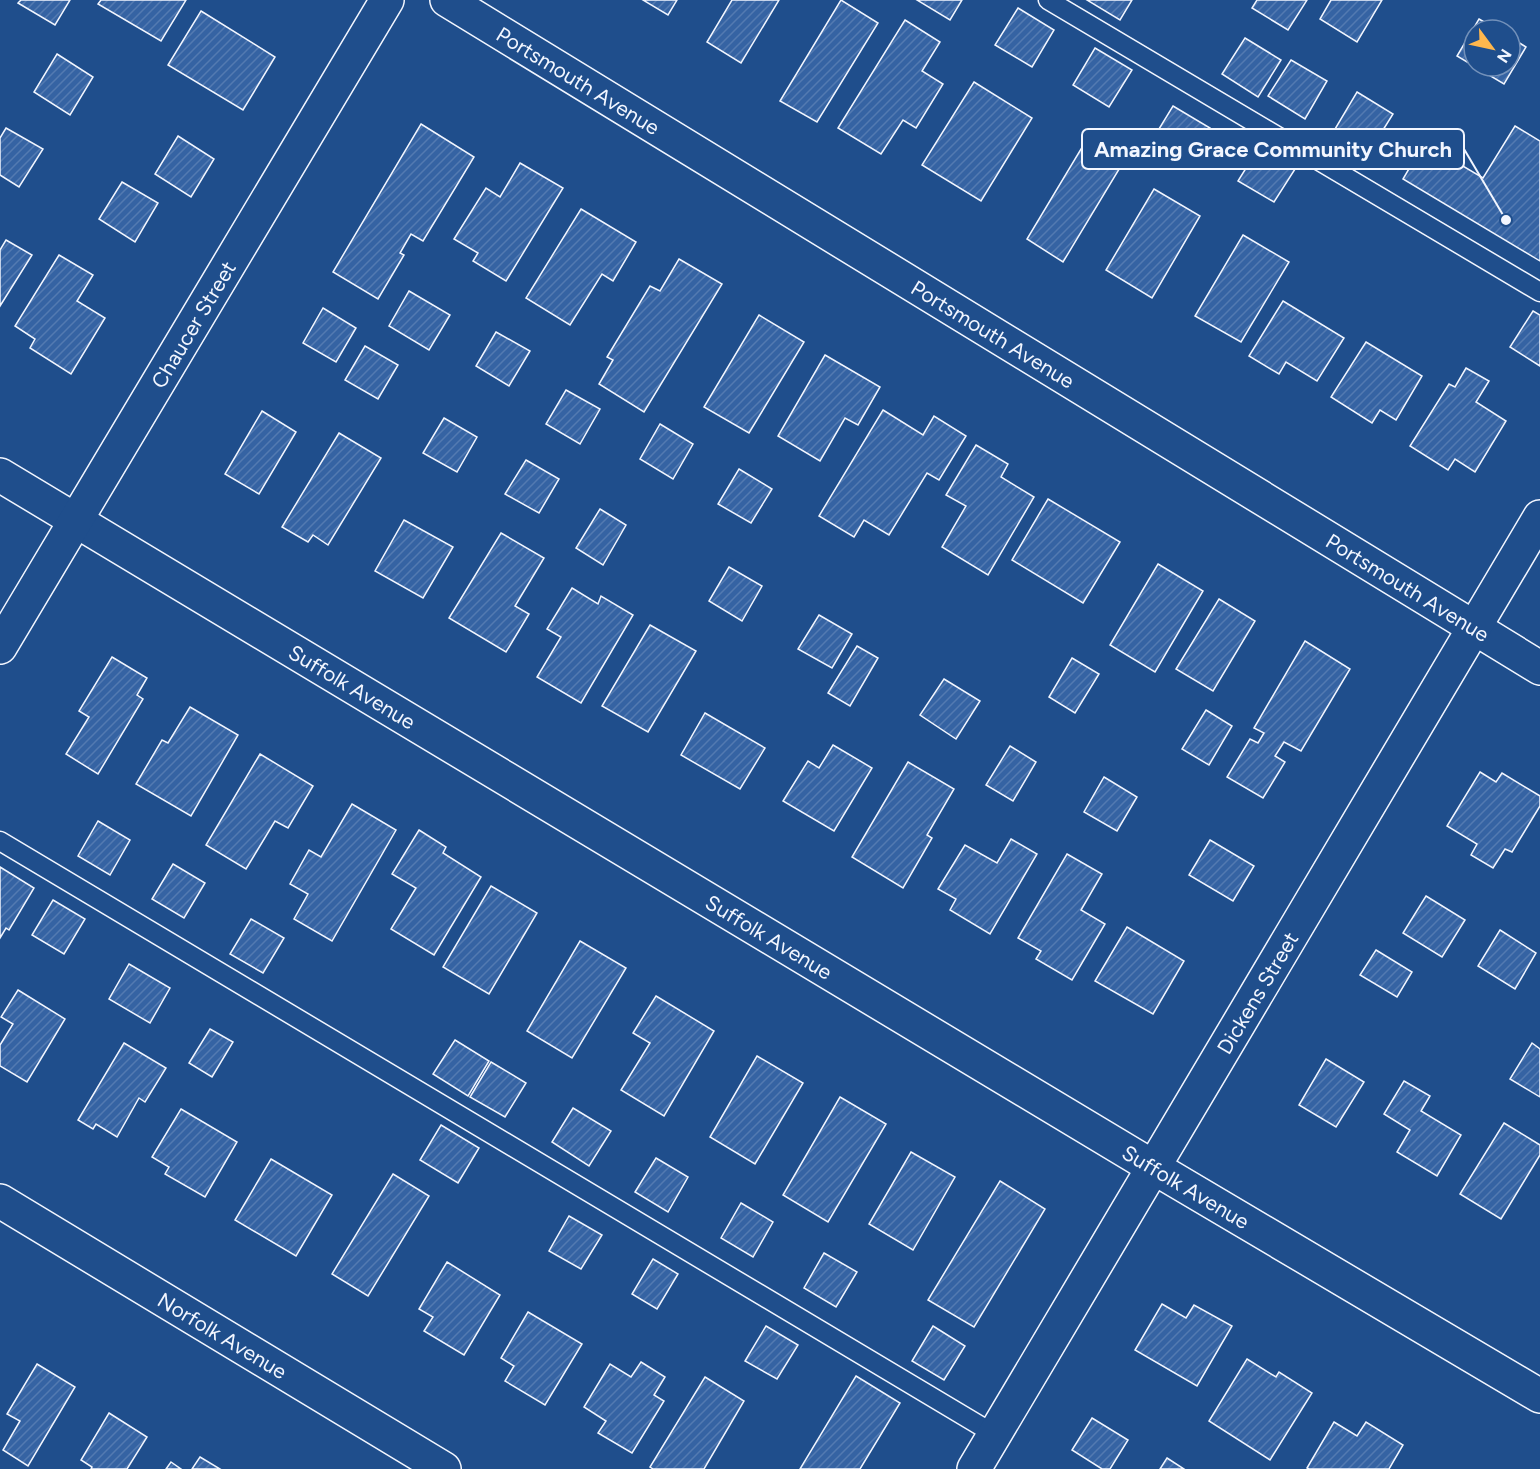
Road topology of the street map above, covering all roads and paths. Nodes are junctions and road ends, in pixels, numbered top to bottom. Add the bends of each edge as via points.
1 (387, 0) edge
2 (447, 0) edge
3 (1048, 0) edge
4 (1540, 292) edge
5 (0, 475) edge
6 (1540, 518) edge
7 (76, 520) junction
8 (1474, 628) junction
9 (0, 647) edge
10 (1540, 668) edge
11 (0, 841) edge
12 (1153, 1167) junction
13 (0, 1201) edge
14 (1540, 1396) edge
15 (994, 1434) junction
16 (444, 1469) edge
17 (974, 1469) edge

1 - 7 street, Chaucer Street
2 - 8 street, Portsmouth Avenue
3 - 4 lane
5 - 7 street, Suffolk Avenue
6 - 8 street, Dickens Street
7 - 9 street, Chaucer Street
7 - 12 street, Suffolk Avenue
8 - 10 street, Portsmouth Avenue
8 - 12 street, Dickens Street
11 - 15 lane
12 - 14 street, Suffolk Avenue
12 - 15 street, Dickens Street
13 - 16 street, Norfolk Avenue
15 - 17 street, Dickens Street

